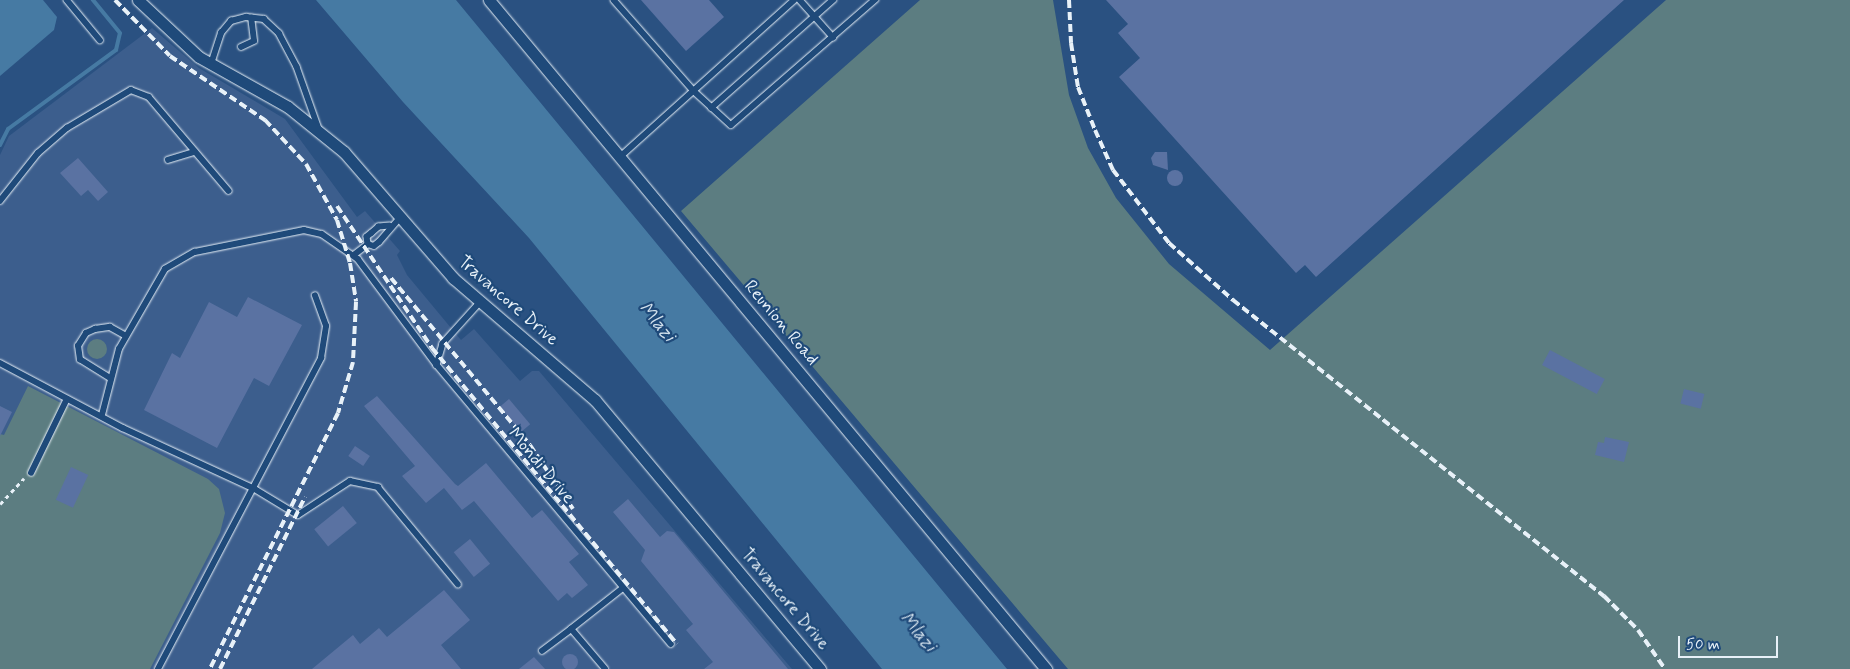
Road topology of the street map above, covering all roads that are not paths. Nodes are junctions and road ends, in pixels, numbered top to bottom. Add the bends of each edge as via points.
1 (67, 0) edge
2 (138, 0) edge
3 (489, 0) edge
4 (614, 0) edge
5 (794, 0) edge
6 (800, 0) edge
7 (833, 0) edge
8 (876, 0) edge
9 (814, 16) junction
10 (251, 18) junction
11 (833, 37) junction
12 (100, 40) dead end
13 (241, 47) dead end
14 (211, 64) junction
15 (694, 91) junction
16 (711, 108) junction
17 (319, 129) junction
18 (196, 152) junction
19 (621, 156) junction
20 (168, 160) dead end
21 (229, 191) dead end
22 (0, 201) edge
23 (400, 218) junction
24 (390, 226) junction
25 (368, 244) junction
26 (354, 255) junction
27 (315, 296) dead end
28 (480, 303) junction
29 (126, 336) junction
30 (0, 363) edge
31 (438, 365) junction
32 (111, 379) junction
33 (67, 399) junction
34 (102, 415) junction
35 (31, 472) road end
36 (255, 488) junction
37 (458, 584) dead end
38 (623, 588) junction
39 (571, 629) junction
40 (671, 644) dead end
41 (542, 652) dead end
42 (158, 669) edge
43 (605, 669) edge
44 (820, 669) edge
45 (1046, 669) edge

1 - 12 lane
2 - 14 street, Travancore Drive via 177,40
3 - 19 street, Reunion Road
4 - 15 lane
5 - 15 lane
6 - 9 lane
7 - 9 lane
8 - 11 lane
9 - 11 lane
9 - 16 lane
10 - 13 lane via 254,41
10 - 14 lane via 231,21 221,33
10 - 17 lane via 264,19 279,33 313,105
11 - 16 lane via 736,123 729,125
14 - 17 street, Travancore Drive
15 - 16 lane
15 - 19 lane
17 - 23 street, Travancore Drive
18 - 20 lane
18 - 21 lane
18 - 22 lane via 149,97 131,90 67,128 38,153
19 - 45 street, Reunion Road
23 - 24 lane
23 - 28 street, Travancore Drive
24 - 25 lane via 380,242 374,246
24 - 25 lane via 379,227 367,237
25 - 26 lane
26 - 29 lane, Mondi Drive via 322,234 304,230 195,252 165,269
26 - 31 lane, Mondi Drive
27 - 36 lane via 326,326 321,358
28 - 31 lane via 443,344
28 - 44 street, Travancore Drive via 595,400
29 - 32 lane, Mondi Drive
29 - 32 lane via 110,327 95,329 86,333 78,346 80,360
30 - 33 lane
31 - 38 lane, Mondi Drive
32 - 34 lane, Mondi Drive
33 - 34 lane
33 - 35 lane
34 - 36 lane
36 - 37 lane via 298,515 350,481 378,486
36 - 42 lane
38 - 39 lane
38 - 40 lane, Mondi Drive
39 - 41 lane
39 - 43 lane

